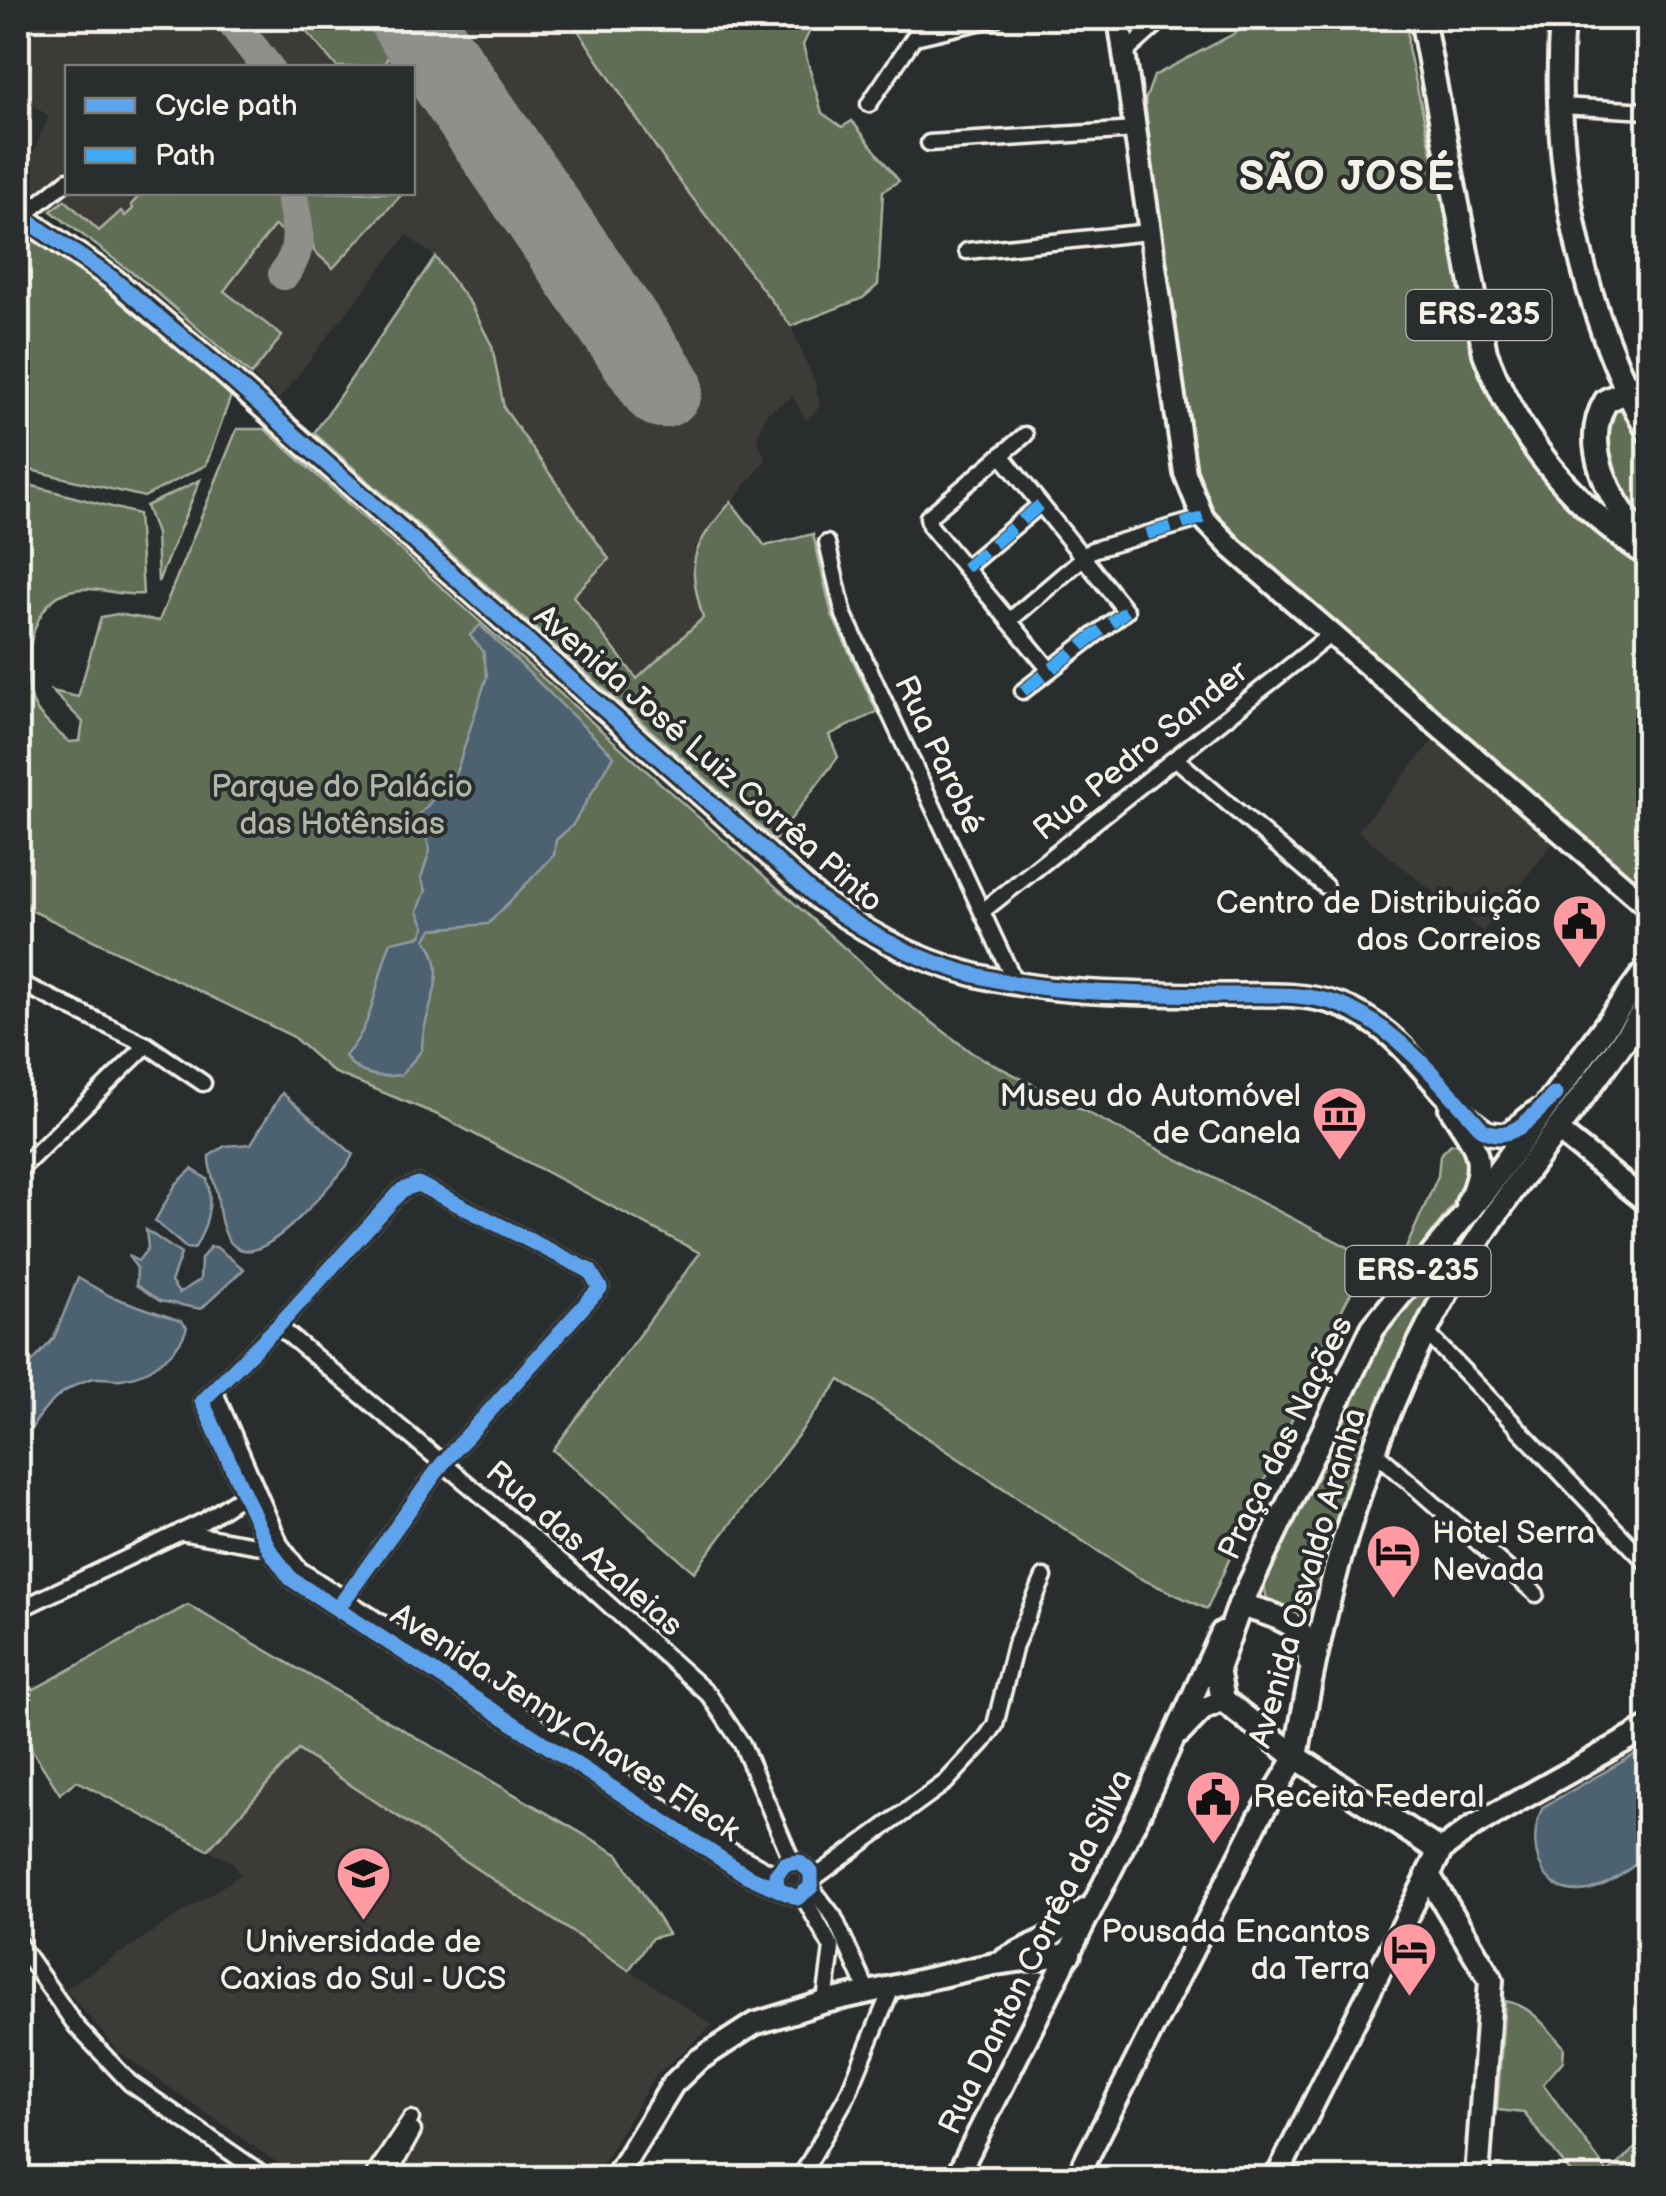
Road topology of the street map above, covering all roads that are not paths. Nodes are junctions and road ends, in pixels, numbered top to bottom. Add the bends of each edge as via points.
1 (927, 18) edge
2 (996, 18) edge
3 (1118, 18) edge
4 (1164, 18) edge
5 (1422, 18) edge
6 (1562, 18) edge
7 (914, 37) junction
8 (1126, 52) junction
9 (869, 104) dead end
10 (1561, 106) junction
11 (1648, 111) edge
12 (1137, 130) junction
13 (928, 144) dead end
14 (65, 182) edge
15 (20, 215) edge
16 (1148, 232) junction
17 (967, 251) dead end
18 (1637, 392) edge
19 (1648, 432) edge
20 (1024, 435) dead end
21 (1001, 455) junction
22 (1040, 505) junction
23 (1203, 518) junction
24 (827, 543) dead end
25 (1648, 544) edge
26 (1648, 554) edge
27 (1081, 557) junction
28 (965, 568) junction
29 (1009, 621) junction
30 (1331, 634) junction
31 (1050, 670) junction
32 (1024, 692) dead end
33 (1176, 759) junction
34 (1325, 886) dead end
35 (1648, 907) edge
36 (984, 910) junction
37 (1648, 968) edge
38 (18, 982) edge
39 (1016, 985) junction
40 (1648, 1005) edge
41 (1605, 1029) junction
42 (147, 1045) junction
43 (1428, 1073) junction
44 (203, 1083) dead end
45 (1556, 1094) junction
46 (1557, 1130) junction
47 (18, 1172) edge
48 (1648, 1203) edge
49 (1458, 1222) junction
50 (278, 1326) junction
51 (1425, 1330) junction
52 (1372, 1449) junction
53 (442, 1464) junction
54 (249, 1491) junction
55 (1280, 1521) junction
56 (179, 1532) junction
57 (275, 1547) junction
58 (1648, 1564) edge
59 (1337, 1574) junction
60 (1044, 1577) dead end
61 (1536, 1594) dead end
62 (342, 1602) junction
63 (1240, 1605) junction
64 (18, 1610) edge
65 (1285, 1621) junction
66 (1311, 1682) junction
67 (1223, 1700) junction
68 (1304, 1710) junction
69 (1258, 1725) junction
70 (1648, 1728) edge
71 (1289, 1750) junction
72 (1168, 1751) junction
73 (1440, 1850) junction
74 (792, 1862) junction
75 (1428, 1875) junction
76 (777, 1881) junction
77 (809, 1888) junction
78 (1098, 1897) junction
79 (18, 1943) edge
80 (1070, 1954) junction
81 (994, 1964) junction
82 (1020, 1964) junction
83 (892, 1988) junction
84 (868, 1992) junction
85 (825, 2002) junction
86 (1044, 2004) junction
87 (268, 2178) edge
88 (372, 2178) edge
89 (388, 2178) edge
90 (616, 2178) edge
91 (800, 2178) edge
92 (956, 2178) edge
93 (1077, 2178) edge
94 (1276, 2178) edge
95 (1477, 2178) edge

1 - 7 street
2 - 7 street
3 - 8 street
4 - 8 street
5 - 26 main road, ERS-235 via 1486,353 1500,393 1571,492
6 - 10 main road, ERS-235
7 - 9 street
8 - 12 street
10 - 11 street
10 - 18 main road, ERS-235 via 1561,150 1592,300
12 - 13 street
12 - 16 street
14 - 15 street
15 - 39 street, Avenida José Luiz Corrêa Pinto via 113,279 221,370 819,899 899,951
16 - 17 street
16 - 23 street via 1185,473
18 - 19 main road, ERS-235
18 - 25 main road via 1600,411 1602,474 1621,514
20 - 21 street
21 - 22 street
21 - 28 street via 928,516
22 - 27 street
22 - 28 street
23 - 27 street
23 - 30 street
24 - 36 street, Rua Parobé via 844,615
27 - 29 street
27 - 31 street via 1126,611
28 - 29 street
29 - 31 street
30 - 33 street, Rua Pedro Sander
30 - 35 street
31 - 32 street
33 - 34 street
33 - 36 street, Rua Pedro Sander
36 - 39 street, Rua Parobé
37 - 41 main road, Praça das Nações / ERS-235
38 - 42 street
39 - 43 street, Avenida José Luiz Corrêa Pinto via 1320,1000 1388,1033
40 - 46 main road, Avenida Osvaldo Aranha / ERS-235
41 - 45 main road, Praça das Nações / ERS-235
41 - 46 main road via 1558,1110
42 - 44 street
42 - 47 street
43 - 45 street, Avenida José Luiz Corrêa Pinto via 1493,1135 1514,1132
43 - 49 street, Avenida José Luiz Corrêa Pinto via 1480,1160 1479,1180
45 - 49 main road, Praça das Nações / ERS-235
46 - 48 street
46 - 51 main road, Avenida Osvaldo Aranha / ERS-235
49 - 55 main road, Praça das Nações / ERS-235 via 1373,1328
50 - 53 street, Rua das Azaleias
50 - 53 street via 413,1184 590,1271 600,1284
50 - 54 street, Avenida Jenny Chaves Fleck via 208,1396
51 - 52 main road, Avenida Osvaldo Aranha / ERS-235
51 - 58 street
52 - 59 main road, Avenida Osvaldo Aranha / ERS-235
52 - 61 street
53 - 62 street
53 - 74 street, Rua das Azaleias via 709,1695 742,1744
54 - 56 street
54 - 57 street, Avenida Jenny Chaves Fleck
55 - 63 main road, Praça das Nações / ERS-235
55 - 65 main road via 1259,1594
56 - 57 street
56 - 64 street
57 - 62 street, Avenida Jenny Chaves Fleck
59 - 65 main road via 1318,1620 1308,1627
59 - 66 main road, Avenida Osvaldo Aranha / ERS-235
60 - 77 street via 984,1741 937,1790
62 - 76 street, Avenida Jenny Chaves Fleck via 746,1875
63 - 65 main road
63 - 67 main road via 1217,1669
63 - 72 street, Rua Danton Corrêa da Silva / ERS-235
65 - 66 main road via 1309,1641
66 - 68 main road, Avenida Osvaldo Aranha / ERS-235
67 - 69 main road
67 - 72 street, Rua Danton Corrêa da Silva via 1202,1709
68 - 69 main road via 1283,1727
68 - 71 main road, Avenida Osvaldo Aranha / ERS-235
69 - 71 main road, Avenida Osvaldo Aranha
70 - 73 street
71 - 73 main road
71 - 93 street, Avenida Osvaldo Aranha / ERS-235
72 - 78 street, Rua Danton Corrêa da Silva
73 - 75 main road
74 - 76 street
74 - 77 street via 806,1866
75 - 94 street
75 - 95 main road via 1492,1980
76 - 77 street, Avenida Jenny Chaves Fleck via 785,1896
77 - 84 street via 834,1917
77 - 85 street via 832,1948
78 - 80 street, Rua Danton Corrêa da Silva
78 - 81 street via 1054,1936
79 - 87 street via 89,2042 130,2083
80 - 82 street
80 - 86 street, Rua Danton Corrêa da Silva
81 - 82 street
81 - 83 street
82 - 86 street via 1040,1987
83 - 84 street
83 - 91 street via 847,2096
84 - 85 street
85 - 90 street via 754,2024 697,2060 655,2108
86 - 92 street, Rua Danton Corrêa da Silva
88 - 89 street via 411,2119 412,2132

